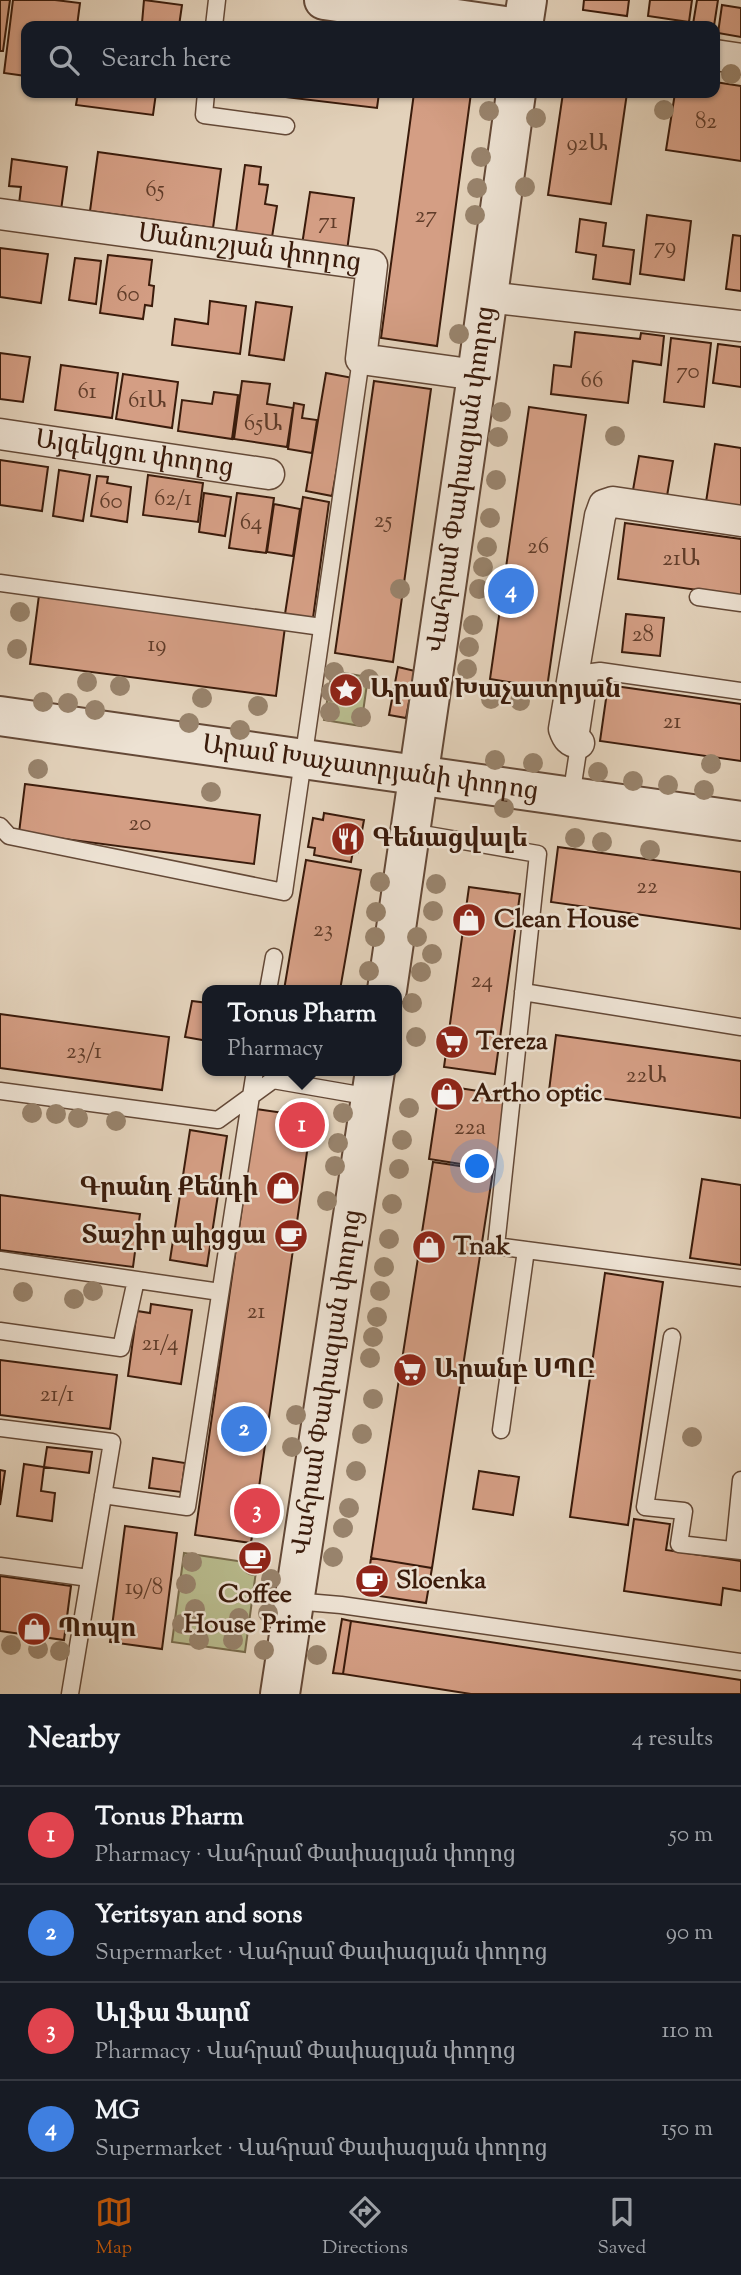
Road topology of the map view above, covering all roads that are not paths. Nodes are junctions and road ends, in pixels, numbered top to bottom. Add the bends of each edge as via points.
1 (217, 0) edge
2 (324, 0) edge
3 (527, 0) edge
4 (385, 5) edge
5 (215, 21) edge
6 (476, 21) edge
7 (524, 21) edge
8 (720, 56) edge
9 (741, 59) edge
10 (206, 98) edge
11 (515, 98) edge
12 (286, 126) dead end
13 (0, 214) edge
14 (487, 297) junction
15 (741, 326) edge
16 (361, 359) junction
17 (477, 375) junction
18 (0, 434) edge
19 (268, 474) dead end
20 (741, 521) edge
21 (0, 583) edge
22 (698, 597) dead end
23 (741, 603) edge
24 (322, 627) junction
25 (741, 691) edge
26 (0, 716) edge
27 (579, 743) junction
28 (302, 759) junction
29 (418, 775) junction
30 (571, 797) junction
31 (741, 821) edge
32 (0, 826) edge
33 (411, 832) junction
34 (274, 957) dead end
35 (269, 985) edge
36 (388, 985) edge
37 (523, 992) junction
38 (741, 1027) edge
39 (254, 1076) edge
40 (373, 1084) edge
41 (0, 1091) edge
42 (251, 1096) junction
43 (526, 1250) junction
44 (0, 1260) edge
45 (741, 1278) edge
46 (136, 1280) junction
47 (220, 1292) junction
48 (0, 1331) edge
49 (672, 1337) dead end
50 (0, 1428) edge
51 (501, 1430) dead end
52 (741, 1480) edge
53 (103, 1495) junction
54 (737, 1551) edge
55 (0, 1566) edge
56 (89, 1578) junction
57 (294, 1601) junction
58 (741, 1662) edge
59 (70, 1694) edge
60 (280, 1694) edge

1 - 5 lane
2 - 4 street
3 - 7 street
4 - 6 street
8 - 9 street
10 - 12 lane via 204,114
11 - 14 street, Վահրամ Փափազյան փողոց
13 - 16 street, Մանուշյան փողոց via 372,265
14 - 15 street
14 - 17 street, Վահրամ Փափազյան փողոց
16 - 17 street
16 - 24 lane
17 - 29 street, Վահրամ Փափազյան փողոց
18 - 19 street, Այգեկցու փողոց
20 - 27 street via 613,502 604,505 564,729 572,742
21 - 24 lane
22 - 23 lane
24 - 28 lane
25 - 27 lane via 592,672
26 - 28 street, Արամ Խաչատրյանի փողոց
27 - 30 lane
28 - 29 street, Արամ Խաչատրյանի փողոց
28 - 32 lane via 284,892 9,836
29 - 30 street, Արամ Խաչատրյանի փողոց
29 - 33 street, Վահրամ Փափազյան փողոց
30 - 31 street, Արամ Խաչատրյանի փողոց
33 - 36 street, Վահրամ Փափազյան փողոց
33 - 37 lane via 538,854
34 - 35 lane
37 - 38 lane
37 - 43 lane via 496,1246
39 - 42 lane
40 - 42 lane via 274,1080
40 - 57 street, Վահրամ Փափազյան փողոց
41 - 42 lane via 218,1120
42 - 47 lane
43 - 45 lane
43 - 51 lane
44 - 46 lane
46 - 47 lane
46 - 48 lane via 121,1348
47 - 53 lane via 187,1507
49 - 54 lane via 645,1507 684,1511 679,1544
50 - 53 lane via 112,1442
52 - 54 lane
53 - 56 lane
55 - 56 lane
56 - 59 lane
57 - 58 lane
57 - 60 street, Վահրամ Փափազյան փողոց

